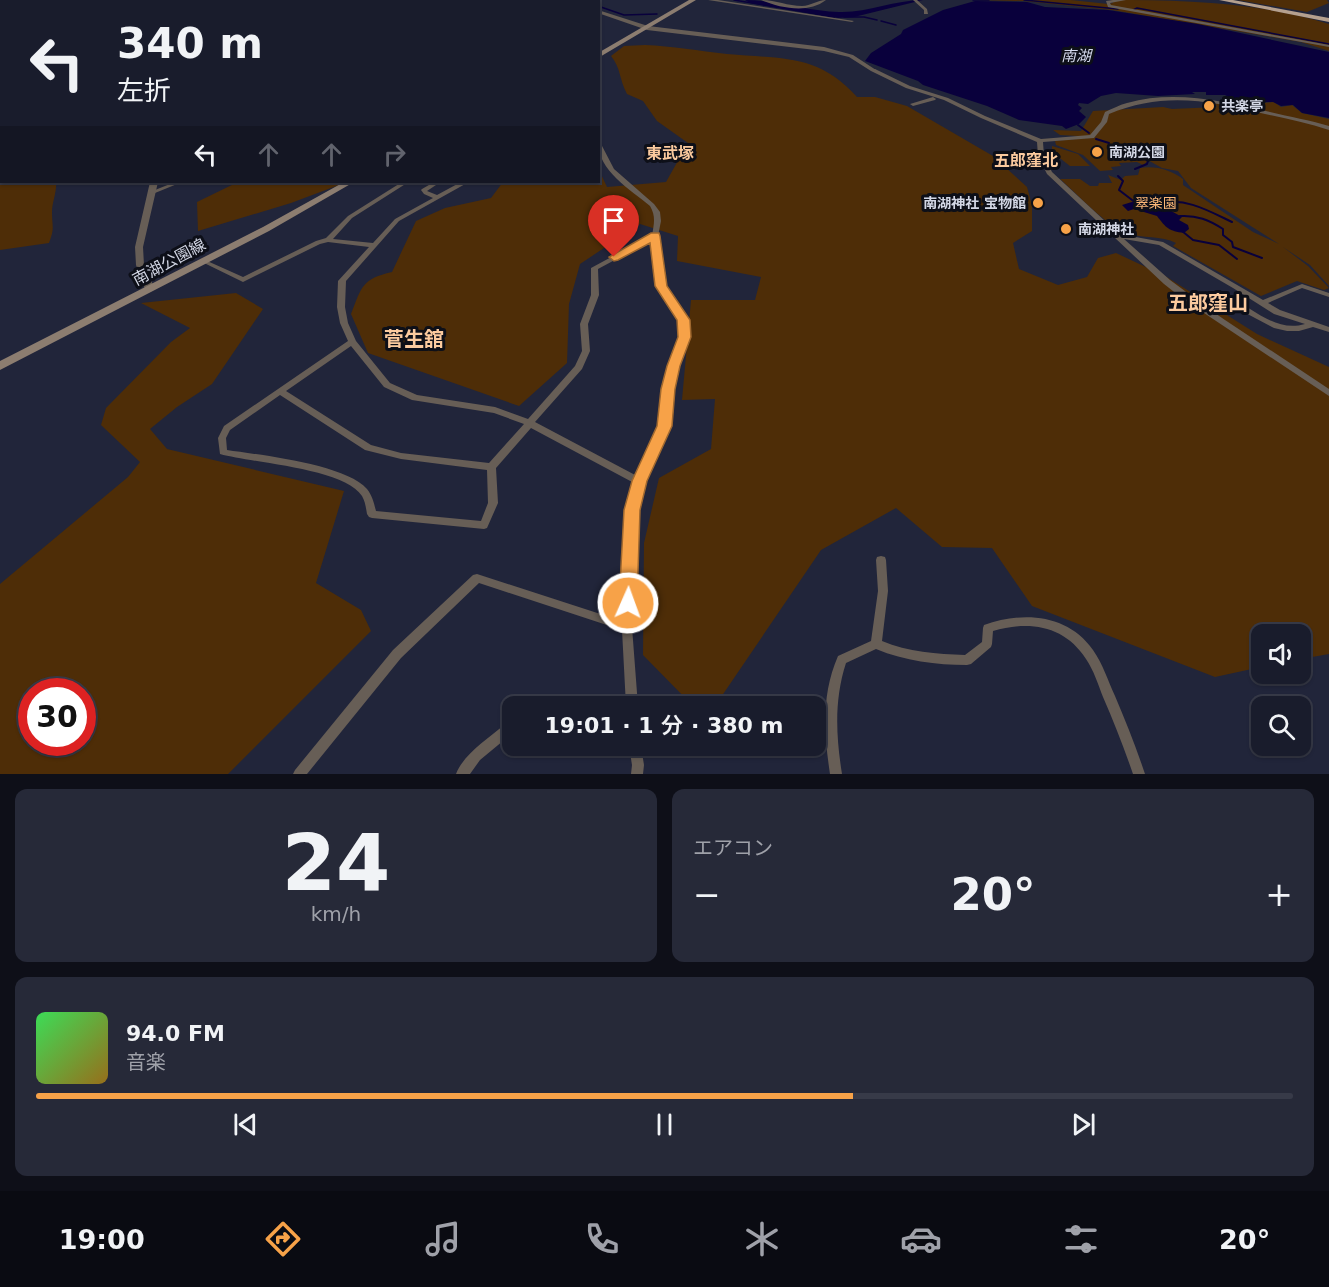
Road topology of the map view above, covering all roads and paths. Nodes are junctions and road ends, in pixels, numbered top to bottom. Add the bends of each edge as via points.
1 (693, 0) edge
2 (710, 0) edge
3 (762, 0) edge
4 (824, 0) edge
5 (1123, 0) edge
6 (1222, 0) edge
7 (915, 1) edge
8 (1131, 9) junction
9 (600, 12) edge
10 (926, 13) dead end
11 (1329, 20) edge
12 (852, 21) dead end
13 (647, 28) junction
14 (1329, 46) edge
15 (600, 55) edge
16 (873, 70) joint
17 (933, 99) dead end
18 (913, 104) dead end
19 (1329, 128) edge
20 (1040, 141) junction
21 (600, 148) edge
22 (154, 183) edge
23 (176, 183) edge
24 (348, 183) edge
25 (403, 183) edge
26 (435, 183) edge
27 (463, 183) edge
28 (153, 192) junction
29 (437, 197) junction
30 (655, 236) junction
31 (1119, 236) junction
32 (328, 240) junction
33 (373, 245) junction
34 (203, 261) junction
35 (150, 289) junction
36 (1329, 296) edge
37 (1186, 297) junction
38 (1263, 303) junction
39 (1312, 324) junction
40 (1329, 330) edge
41 (352, 342) junction
42 (0, 366) edge
43 (280, 392) junction
44 (1329, 393) edge
45 (530, 423) junction
46 (491, 466) junction
47 (639, 481) junction
48 (881, 560) dead end
49 (627, 627) junction
50 (876, 644) junction
51 (631, 696) edge
52 (502, 734) edge
53 (637, 756) edge
54 (299, 774) edge
55 (462, 774) edge
56 (637, 774) edge
57 (836, 774) edge
58 (1139, 774) edge

1 - 13 main road
2 - 12 street
3 - 4 street via 807,9
5 - 8 street
5 - 8 street via 1107,2 1109,6
6 - 11 highway
7 - 10 street
8 - 14 street
9 - 13 street
13 - 15 main road
13 - 16 street via 824,49 851,56
16 - 20 street
17 - 18 street
19 - 20 street via 1241,106 1192,99 1139,102 1116,108 1107,113 1092,136
20 - 31 street via 1041,156 1049,173
21 - 30 street via 611,170 657,212
22 - 28 street
23 - 28 street
24 - 34 main road, 南湖公園線
25 - 32 street via 350,216
26 - 29 street via 424,190
27 - 29 street
28 - 35 street via 139,247 140,265
29 - 33 street via 397,220
30 - 45 street via 594,268 595,295 584,324 586,351 572,377
30 - 47 street via 661,286 684,320 685,337 670,377 664,426
31 - 37 street
31 - 38 street via 1161,243
32 - 33 street
32 - 34 street via 306,246 243,280
33 - 41 street via 342,281 341,307
34 - 35 main road, 南湖公園線
35 - 42 main road, 南湖公園線
36 - 38 street via 1302,286
37 - 39 street via 1199,294 1225,298 1280,328
37 - 44 street
38 - 39 street
39 - 40 street
41 - 43 street
41 - 45 street via 387,385 416,398 495,410
43 - 46 street via 369,448 401,456
43 - 46 street via 227,428 222,438 223,452 283,462 350,480 364,491 372,514 483,525 493,503
45 - 46 street
45 - 47 street
47 - 49 street via 632,510
48 - 50 street via 883,591
49 - 51 street
49 - 54 street via 477,578 397,654
50 - 57 street via 842,660 833,682 828,730
50 - 58 street via 936,660 967,660 987,644 988,628 1005,621 1040,621 1059,627 1089,653
52 - 55 street
53 - 56 street

